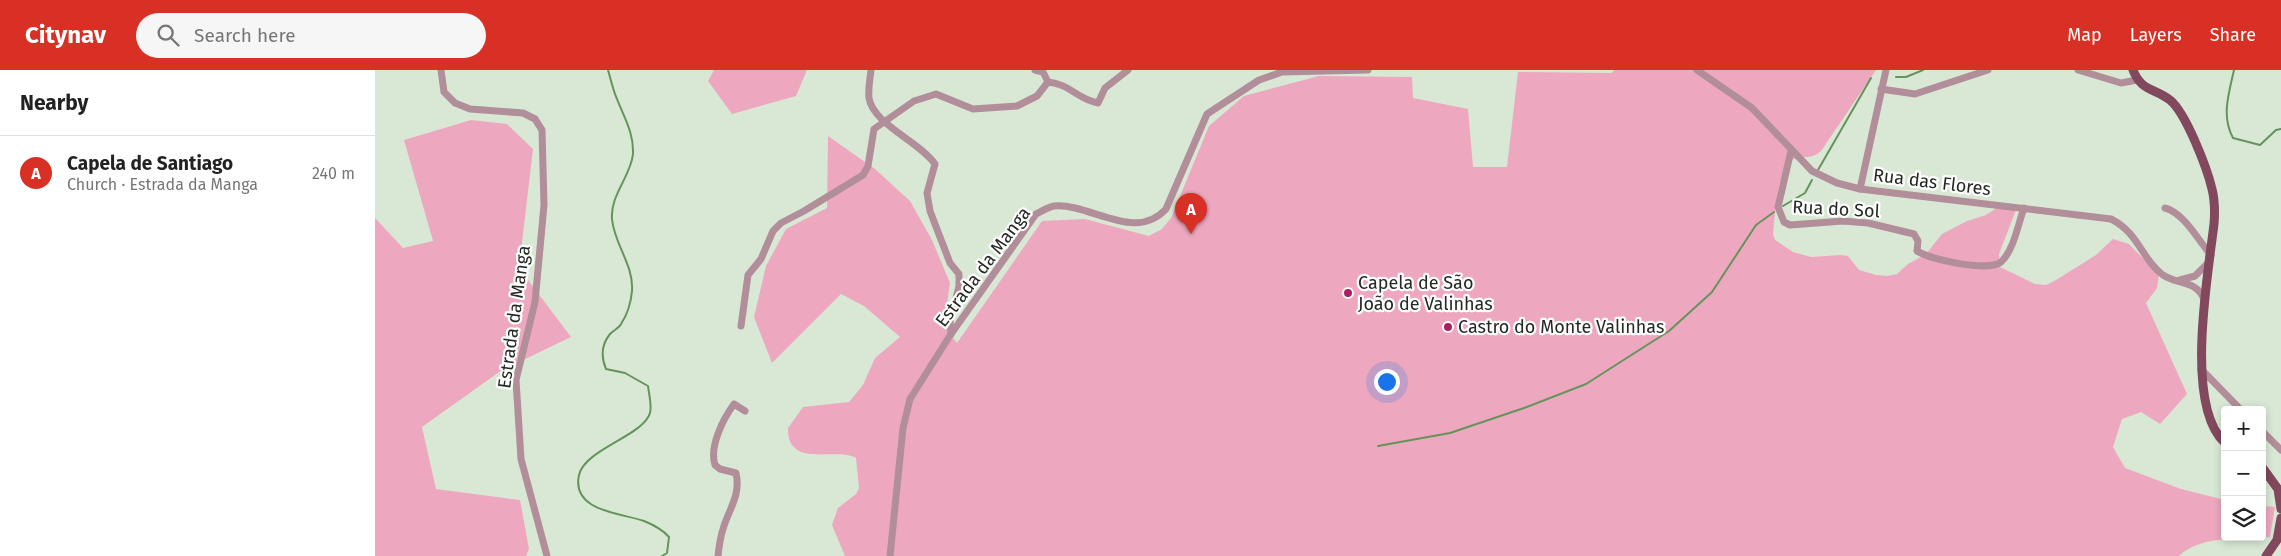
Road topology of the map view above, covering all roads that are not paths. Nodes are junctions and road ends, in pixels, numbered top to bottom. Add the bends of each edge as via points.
1 (441, 70) edge
2 (871, 70) edge
3 (1035, 70) edge
4 (1127, 70) edge
5 (1369, 70) edge
6 (1697, 70) edge
7 (1886, 70) edge
8 (1988, 70) edge
9 (2078, 70) edge
10 (2133, 70) edge
11 (2137, 80) junction
12 (1047, 82) junction
13 (1881, 89) junction
14 (884, 122) junction
15 (1791, 151) junction
16 (1861, 189) junction
17 (2024, 208) junction
18 (2165, 208) dead end
19 (2210, 257) junction
20 (2195, 276) junction
21 (2179, 280) junction
22 (2207, 283) junction
23 (2194, 286) junction
24 (2205, 302) junction
25 (741, 326) dead end
26 (951, 334) junction
27 (2201, 369) junction
28 (2237, 406) edge
29 (745, 411) dead end
30 (2266, 435) edge
31 (2221, 439) edge
32 (2281, 450) edge
33 (2266, 473) edge
34 (2281, 509) edge
35 (2281, 518) edge
36 (547, 556) edge
37 (718, 556) edge
38 (890, 556) edge
39 (2266, 556) edge

1 - 36 street, Estrada da Manga via 444,92 455,103 469,109 523,113 535,119 542,130 544,205 535,302 516,380 521,459
2 - 14 street via 869,99
3 - 12 street via 1043,72
4 - 12 street via 1105,88 1098,103 1088,101 1061,83
5 - 26 street, Estrada da Manga via 1282,72 1259,80 1207,114 1166,209 1158,217 1131,224 1068,206 1052,206 1037,214
6 - 15 street, Rua das Flores via 1753,108
7 - 13 street
8 - 13 street via 1915,94
9 - 11 street via 2121,83
10 - 11 main road
11 - 19 main road via 2170,101 2187,125 2215,205
12 - 14 street via 1037,96 1017,106 973,109 936,94 914,101
13 - 16 street
14 - 25 street via 874,129 869,166 863,175 781,223 773,231 761,259 749,275
14 - 26 street via 935,164 927,193 929,210 950,263 959,274 950,321
15 - 16 street, Rua das Flores via 1812,171 1837,183
15 - 17 street, Rua do Sol via 1779,207 1784,222 1790,225 1843,221 1885,226 1914,234 1918,241 1917,251 1923,254 1956,263 1993,266 2003,260
16 - 17 street, Rua das Flores
17 - 21 street, Rua das Flores via 2111,219 2127,229 2163,274
18 - 19 street via 2183,220
19 - 20 street via 2204,269
19 - 22 main road
20 - 21 street
20 - 22 street
21 - 23 street, Rua das Flores
22 - 23 street
22 - 24 main road
23 - 24 street
24 - 27 main road
26 - 38 street, Estrada da Manga via 910,399 903,428
27 - 28 street
27 - 31 main road via 2209,418
29 - 37 street via 733,404 720,424 714,452 715,466 736,473 739,483 737,497 723,528
30 - 32 street
33 - 34 main road via 2277,489
35 - 39 main road via 2277,540

